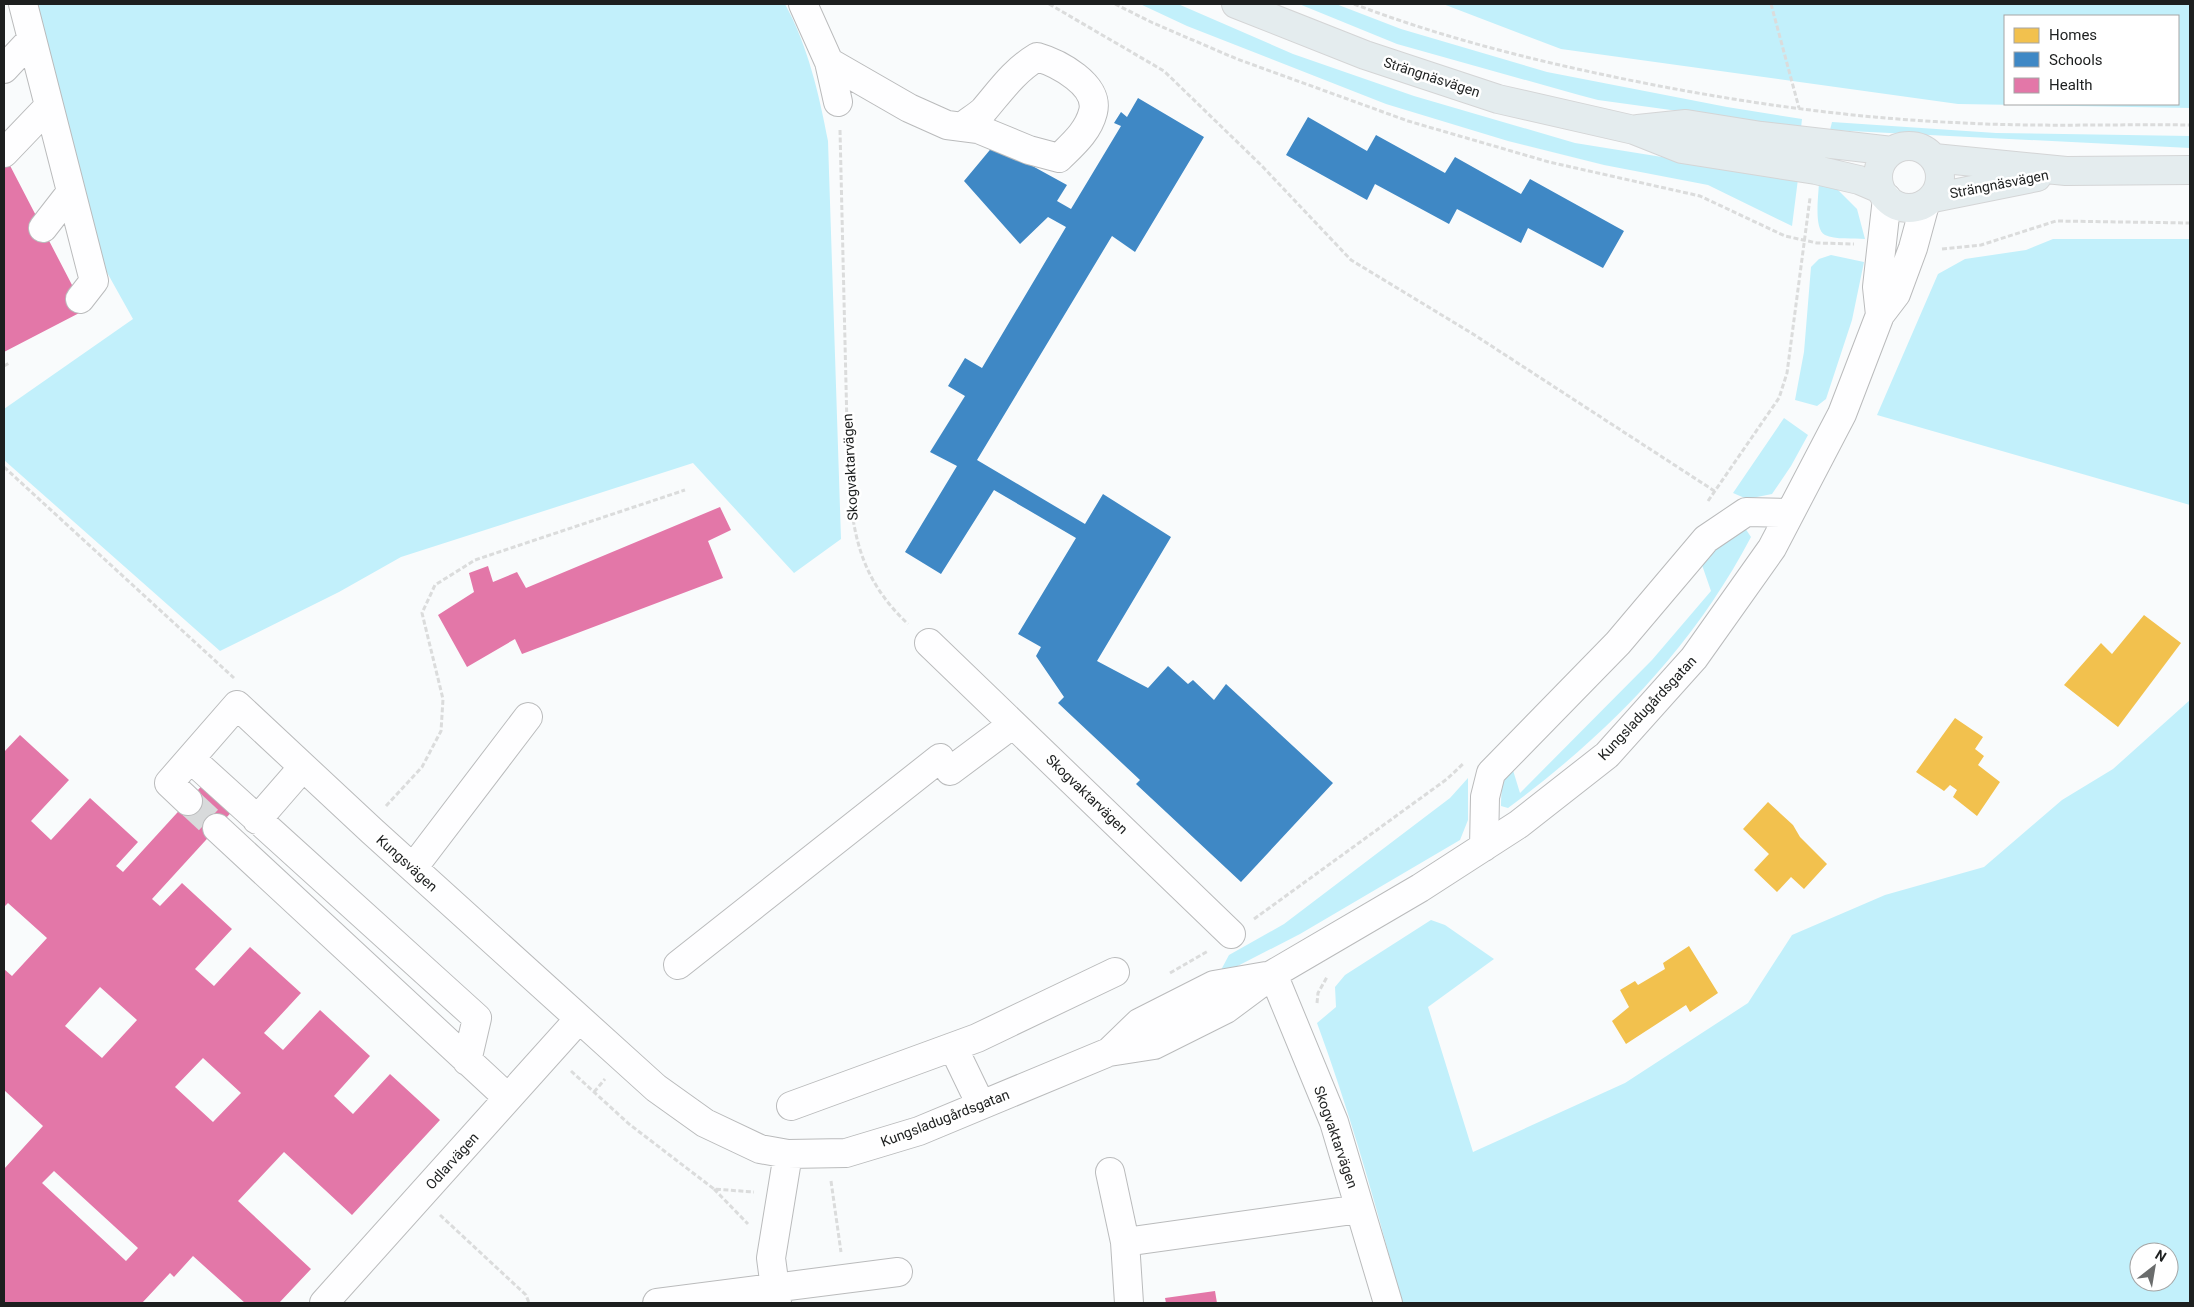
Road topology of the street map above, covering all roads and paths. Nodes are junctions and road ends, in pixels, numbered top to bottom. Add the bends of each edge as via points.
1 (23, 4) edge
2 (803, 4) edge
3 (1049, 4) edge
4 (1114, 4) edge
5 (1236, 4) edge
6 (1354, 4) edge
7 (1771, 4) edge
8 (32, 39) junction
9 (829, 62) junction
10 (4, 69) edge
11 (838, 102) joint
12 (49, 106) junction
13 (1799, 108) junction
14 (2190, 125) edge
15 (962, 127) junction
16 (1634, 130) junction
17 (1892, 151) junction
18 (4, 153) edge
19 (1934, 158) junction
20 (2190, 170) edge
21 (2066, 171) junction
22 (1812, 189) dead end
23 (72, 192) junction
24 (1884, 194) junction
25 (1929, 201) junction
26 (2190, 223) edge
27 (43, 228) dead end
28 (1803, 241) junction
29 (1859, 244) dead end
30 (1939, 249) dead end
31 (80, 299) dead end
32 (1880, 315) junction
33 (9, 363) dead end
34 (4, 366) edge
35 (4, 467) edge
36 (686, 490) dead end
37 (1716, 492) junction
38 (1703, 508) dead end
39 (1790, 514) junction
40 (929, 643) joint
41 (238, 694) junction
42 (528, 718) dead end
43 (1013, 724) junction
44 (191, 759) junction
45 (1468, 759) dead end
46 (303, 767) junction
47 (178, 792) dead end
48 (381, 812) dead end
49 (257, 820) junction
50 (217, 828) tunnel mouth
51 (1484, 846) junction
52 (413, 868) junction
53 (1231, 934) joint
54 (1199, 957) dead end
55 (678, 965) dead end
56 (1115, 972) dead end
57 (1273, 974) junction
58 (1166, 975) dead end
59 (580, 1019) junction
60 (953, 1047) junction
61 (550, 1052) junction
62 (467, 1061) junction
63 (508, 1098) junction
64 (982, 1105) junction
65 (791, 1106) dead end
66 (788, 1154) junction
67 (827, 1154) junction
68 (1110, 1172) dead end
69 (714, 1188) junction
70 (781, 1194) junction
71 (1360, 1209) junction
72 (438, 1213) dead end
73 (1125, 1242) junction
74 (772, 1248) junction
75 (898, 1272) dead end
76 (844, 1279) junction
77 (776, 1295) edge
78 (324, 1303) edge
79 (529, 1303) edge
80 (657, 1303) edge
81 (1129, 1303) edge
82 (1388, 1303) edge

1 - 8 street
2 - 9 street
3 - 37 path via 1164,71 1262,165 1351,260 1473,334
4 - 28 path via 1237,60 1322,92 1496,148 1700,196 1785,236
5 - 16 main road, Strängnäsvägen via 1365,55 1498,99
6 - 13 path via 1425,28 1563,66 1694,93
7 - 13 path
8 - 10 street
8 - 12 street
9 - 11 street
9 - 15 street via 909,108 947,125
11 - 40 path, Skogvaktarvägen via 851,516 859,552 877,587 905,621
12 - 18 street
12 - 23 street
13 - 14 path via 1964,123
15 - 15 street via 978,129 1029,150 1059,158 1082,136 1094,111 1090,94 1068,70 1037,58 1022,66 982,112
16 - 17 main road, Strängnäsvägen via 1686,124
16 - 24 main road, Strängnäsvägen via 1682,149 1859,180
17 - 19 main road via 1903,146 1915,146
17 - 24 main road via 1879,168 1878,179
19 - 21 main road, Strängnäsvägen
19 - 25 main road via 1940,168 1941,179
20 - 21 main road, Strängnäsvägen
21 - 25 main road, Strängnäsvägen
22 - 28 path
23 - 27 street
23 - 31 street via 94,281
24 - 25 main road via 1895,205 1905,208 1915,208
24 - 32 street, Kungsladugårdsgatan via 1878,287
25 - 32 street, Kungsladugårdsgatan via 1896,294
26 - 30 path via 2056,221 1981,245
28 - 29 path
28 - 37 path via 1788,374 1778,398
32 - 39 street, Kungsladugårdsgatan via 1842,414
33 - 34 path
35 - 41 path
36 - 48 path via 475,560 435,585 422,613 443,699 441,731 422,767
37 - 38 path
39 - 51 street, Kungsladugårdsgatan via 1772,548 1694,658 1606,755 1519,824
39 - 51 street via 1746,512 1706,539 1618,643 1491,773 1485,797
40 - 43 street, Skogvaktarvägen
41 - 44 street
41 - 46 street, Kungsvägen
42 - 52 street
43 - 53 street, Skogvaktarvägen
43 - 55 street via 945,764
44 - 47 street
44 - 49 street
45 - 53 path via 1447,780
46 - 49 street
46 - 52 street, Kungsvägen
49 - 62 street via 477,1018
50 - 62 street
51 - 57 street, Kungsladugårdsgatan via 1420,888
52 - 59 street, Kungsvägen
54 - 58 path
56 - 60 street
57 - 64 street, Kungsladugårdsgatan via 1226,1009 1154,1045 1109,1052
57 - 71 street, Skogvaktarvägen via 1334,1122
59 - 61 street, Odlarvägen
59 - 66 street, Kungsladugårdsgatan via 656,1088 705,1123 760,1149
60 - 64 street
60 - 65 street
61 - 63 street, Odlarvägen
61 - 69 path via 629,1124
62 - 63 street
63 - 78 street, Odlarvägen
64 - 67 street, Kungsladugårdsgatan via 910,1134 846,1153
66 - 67 street, Kungsladugårdsgatan
66 - 70 street
67 - 76 path
68 - 73 street
69 - 70 path
69 - 74 path
70 - 74 street
71 - 73 street
71 - 82 street, Skogvaktarvägen
72 - 79 path via 526,1295
73 - 81 street
74 - 77 street
75 - 76 street
76 - 77 street
77 - 80 street

